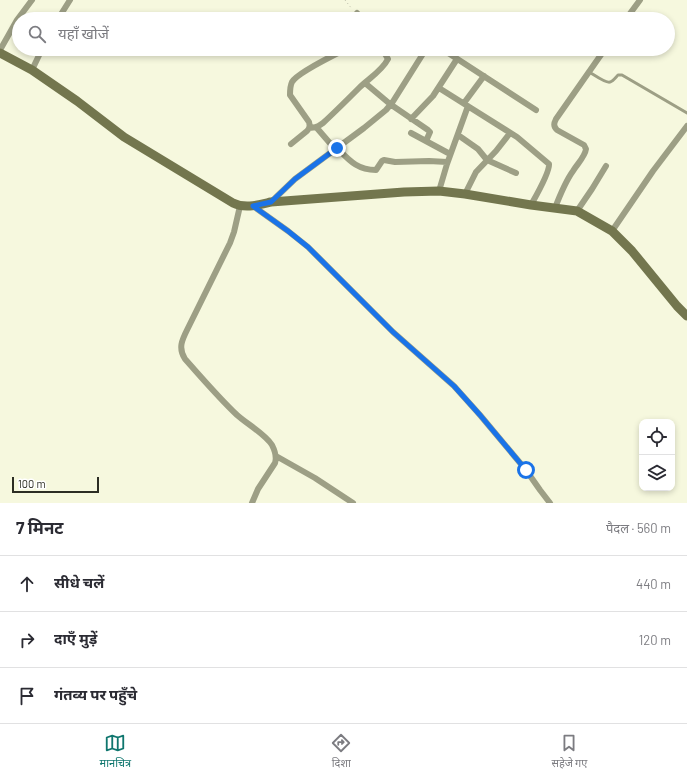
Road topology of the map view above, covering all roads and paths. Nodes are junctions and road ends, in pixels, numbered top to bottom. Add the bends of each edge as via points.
1 (32, 0) edge
2 (70, 0) edge
3 (345, 0) edge
4 (640, 0) edge
5 (23, 12) edge
6 (62, 12) edge
7 (356, 12) edge
8 (631, 12) edge
9 (12, 29) edge
10 (0, 52) edge
11 (39, 56) edge
12 (333, 56) edge
13 (386, 56) edge
14 (421, 56) edge
15 (452, 56) edge
16 (600, 56) edge
17 (457, 59) junction
18 (32, 70) junction
19 (589, 72) junction
20 (484, 76) junction
21 (365, 83) junction
22 (439, 88) junction
23 (390, 104) junction
24 (466, 104) junction
25 (536, 110) dead end
26 (687, 113) edge
27 (411, 119) junction
28 (687, 126) edge
29 (312, 128) junction
30 (411, 133) dead end
31 (510, 133) junction
32 (458, 135) junction
33 (426, 141) junction
34 (291, 144) dead end
35 (336, 148) junction
36 (450, 154) junction
37 (487, 160) junction
38 (447, 162) junction
39 (606, 166) dead end
40 (516, 173) dead end
41 (439, 191) junction
42 (465, 194) junction
43 (271, 202) junction
44 (531, 204) junction
45 (240, 206) junction
46 (253, 206) junction
47 (555, 208) junction
48 (577, 211) junction
49 (612, 231) junction
50 (687, 316) edge
51 (276, 456) junction
52 (252, 503) edge
53 (353, 503) edge
54 (550, 503) edge

1 - 5 street
2 - 6 street
3 - 7 path
4 - 8 street
9 - 10 street
10 - 18 street
11 - 18 street
12 - 29 street via 291,83 290,95
13 - 21 street via 387,61
14 - 23 street
15 - 17 street
16 - 19 street
17 - 20 street
17 - 22 street
18 - 45 street via 124,137
19 - 26 lane via 609,82 622,75
19 - 47 street via 554,123 557,130 584,145 586,149
20 - 24 street
20 - 25 street
21 - 23 street
21 - 29 street via 323,123
22 - 24 street
22 - 27 street
23 - 27 street
23 - 35 street via 374,120
24 - 31 street
24 - 32 street
27 - 33 street via 429,131
28 - 49 street
29 - 34 street
29 - 35 street
30 - 33 street
31 - 37 street
31 - 44 street via 550,165
32 - 36 street
32 - 37 street via 478,148
33 - 36 street
35 - 38 street via 355,165 376,170 384,160
35 - 43 street via 295,179
36 - 38 street
37 - 40 street
37 - 42 street via 476,172
38 - 41 street
39 - 48 street
41 - 42 street
41 - 43 street
42 - 44 street
43 - 46 street
44 - 47 street
45 - 46 street
45 - 51 street via 230,243 182,340 181,350 185,359 229,407 267,440
46 - 54 street via 308,247 393,332 454,386 526,470
47 - 48 street
48 - 49 street
49 - 50 street via 637,256
51 - 52 street
51 - 53 street

